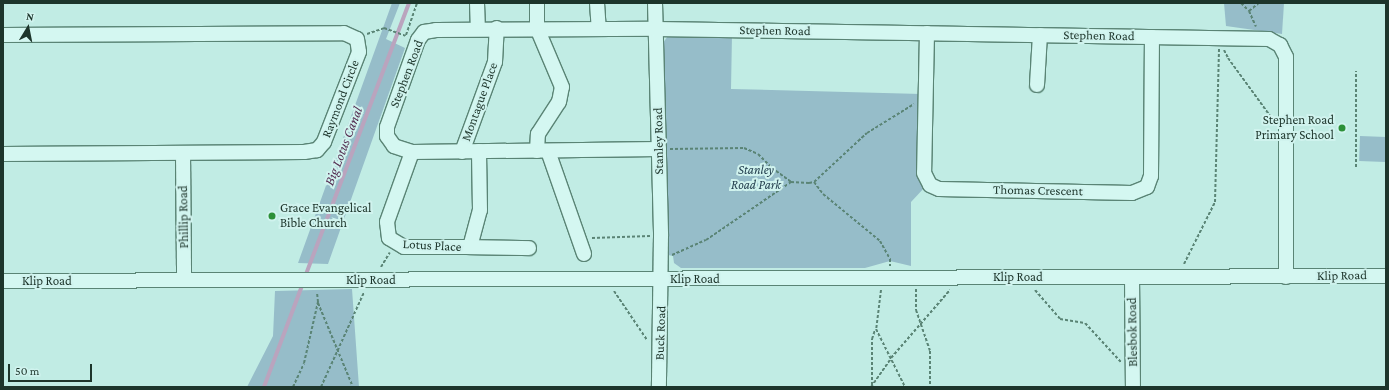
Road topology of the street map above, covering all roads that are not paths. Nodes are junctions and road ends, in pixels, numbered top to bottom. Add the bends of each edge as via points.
1 (477, 3) edge
2 (537, 3) edge
3 (598, 3) edge
4 (655, 3) edge
5 (478, 28) junction
6 (497, 28) junction
7 (537, 28) junction
8 (599, 29) junction
9 (656, 29) junction
10 (927, 33) junction
11 (3, 35) edge
12 (1040, 35) junction
13 (1152, 37) junction
14 (1037, 85) dead end
15 (663, 149) junction
16 (479, 151) junction
17 (542, 151) junction
18 (412, 152) junction
19 (462, 152) junction
20 (183, 153) junction
21 (3, 154) edge
22 (470, 247) junction
23 (529, 248) dead end
24 (584, 254) dead end
25 (1386, 276) edge
26 (1132, 277) junction
27 (1286, 277) junction
28 (662, 279) junction
29 (184, 280) junction
30 (3, 281) edge
31 (1133, 381) edge
32 (659, 387) edge

1 - 5 street
2 - 7 street
3 - 8 street
4 - 9 street, Stanley Road
5 - 6 street, Stephen Road
5 - 18 street, Stephen Road via 424,32 418,40 386,127 387,136 394,146
6 - 7 street, Stephen Road
6 - 19 street, Montague Place via 495,62
7 - 8 street, Stephen Road
7 - 17 street via 562,87 559,102 538,134
8 - 9 street, Stephen Road
9 - 10 street, Stephen Road
9 - 15 street, Stanley Road
10 - 12 street, Stephen Road
10 - 13 street, Thomas Crescent via 924,173 930,185 944,189 1125,193 1143,190 1150,180
11 - 20 street, Raymond Circle via 344,33 357,39 359,52 324,142 317,150
12 - 13 street, Stephen Road
12 - 14 street
13 - 27 street, Stephen Road via 1262,38 1280,45 1286,57
15 - 17 street, Stephen Road
15 - 28 street, Stanley Road
16 - 17 street, Stephen Road
16 - 19 street, Stephen Road
16 - 22 street, Lotus Place via 480,210
17 - 24 street
18 - 19 street, Stephen Road
18 - 22 street, Lotus Place via 387,222 387,231 394,243 404,247
20 - 21 street, Raymond Circle
20 - 29 street, Phillip Road
22 - 23 street
25 - 27 street, Klip Road
26 - 27 street, Klip Road
26 - 28 street, Klip Road
26 - 31 street, Blesbok Road
28 - 29 street, Klip Road
28 - 32 street, Buck Road
29 - 30 street, Klip Road

